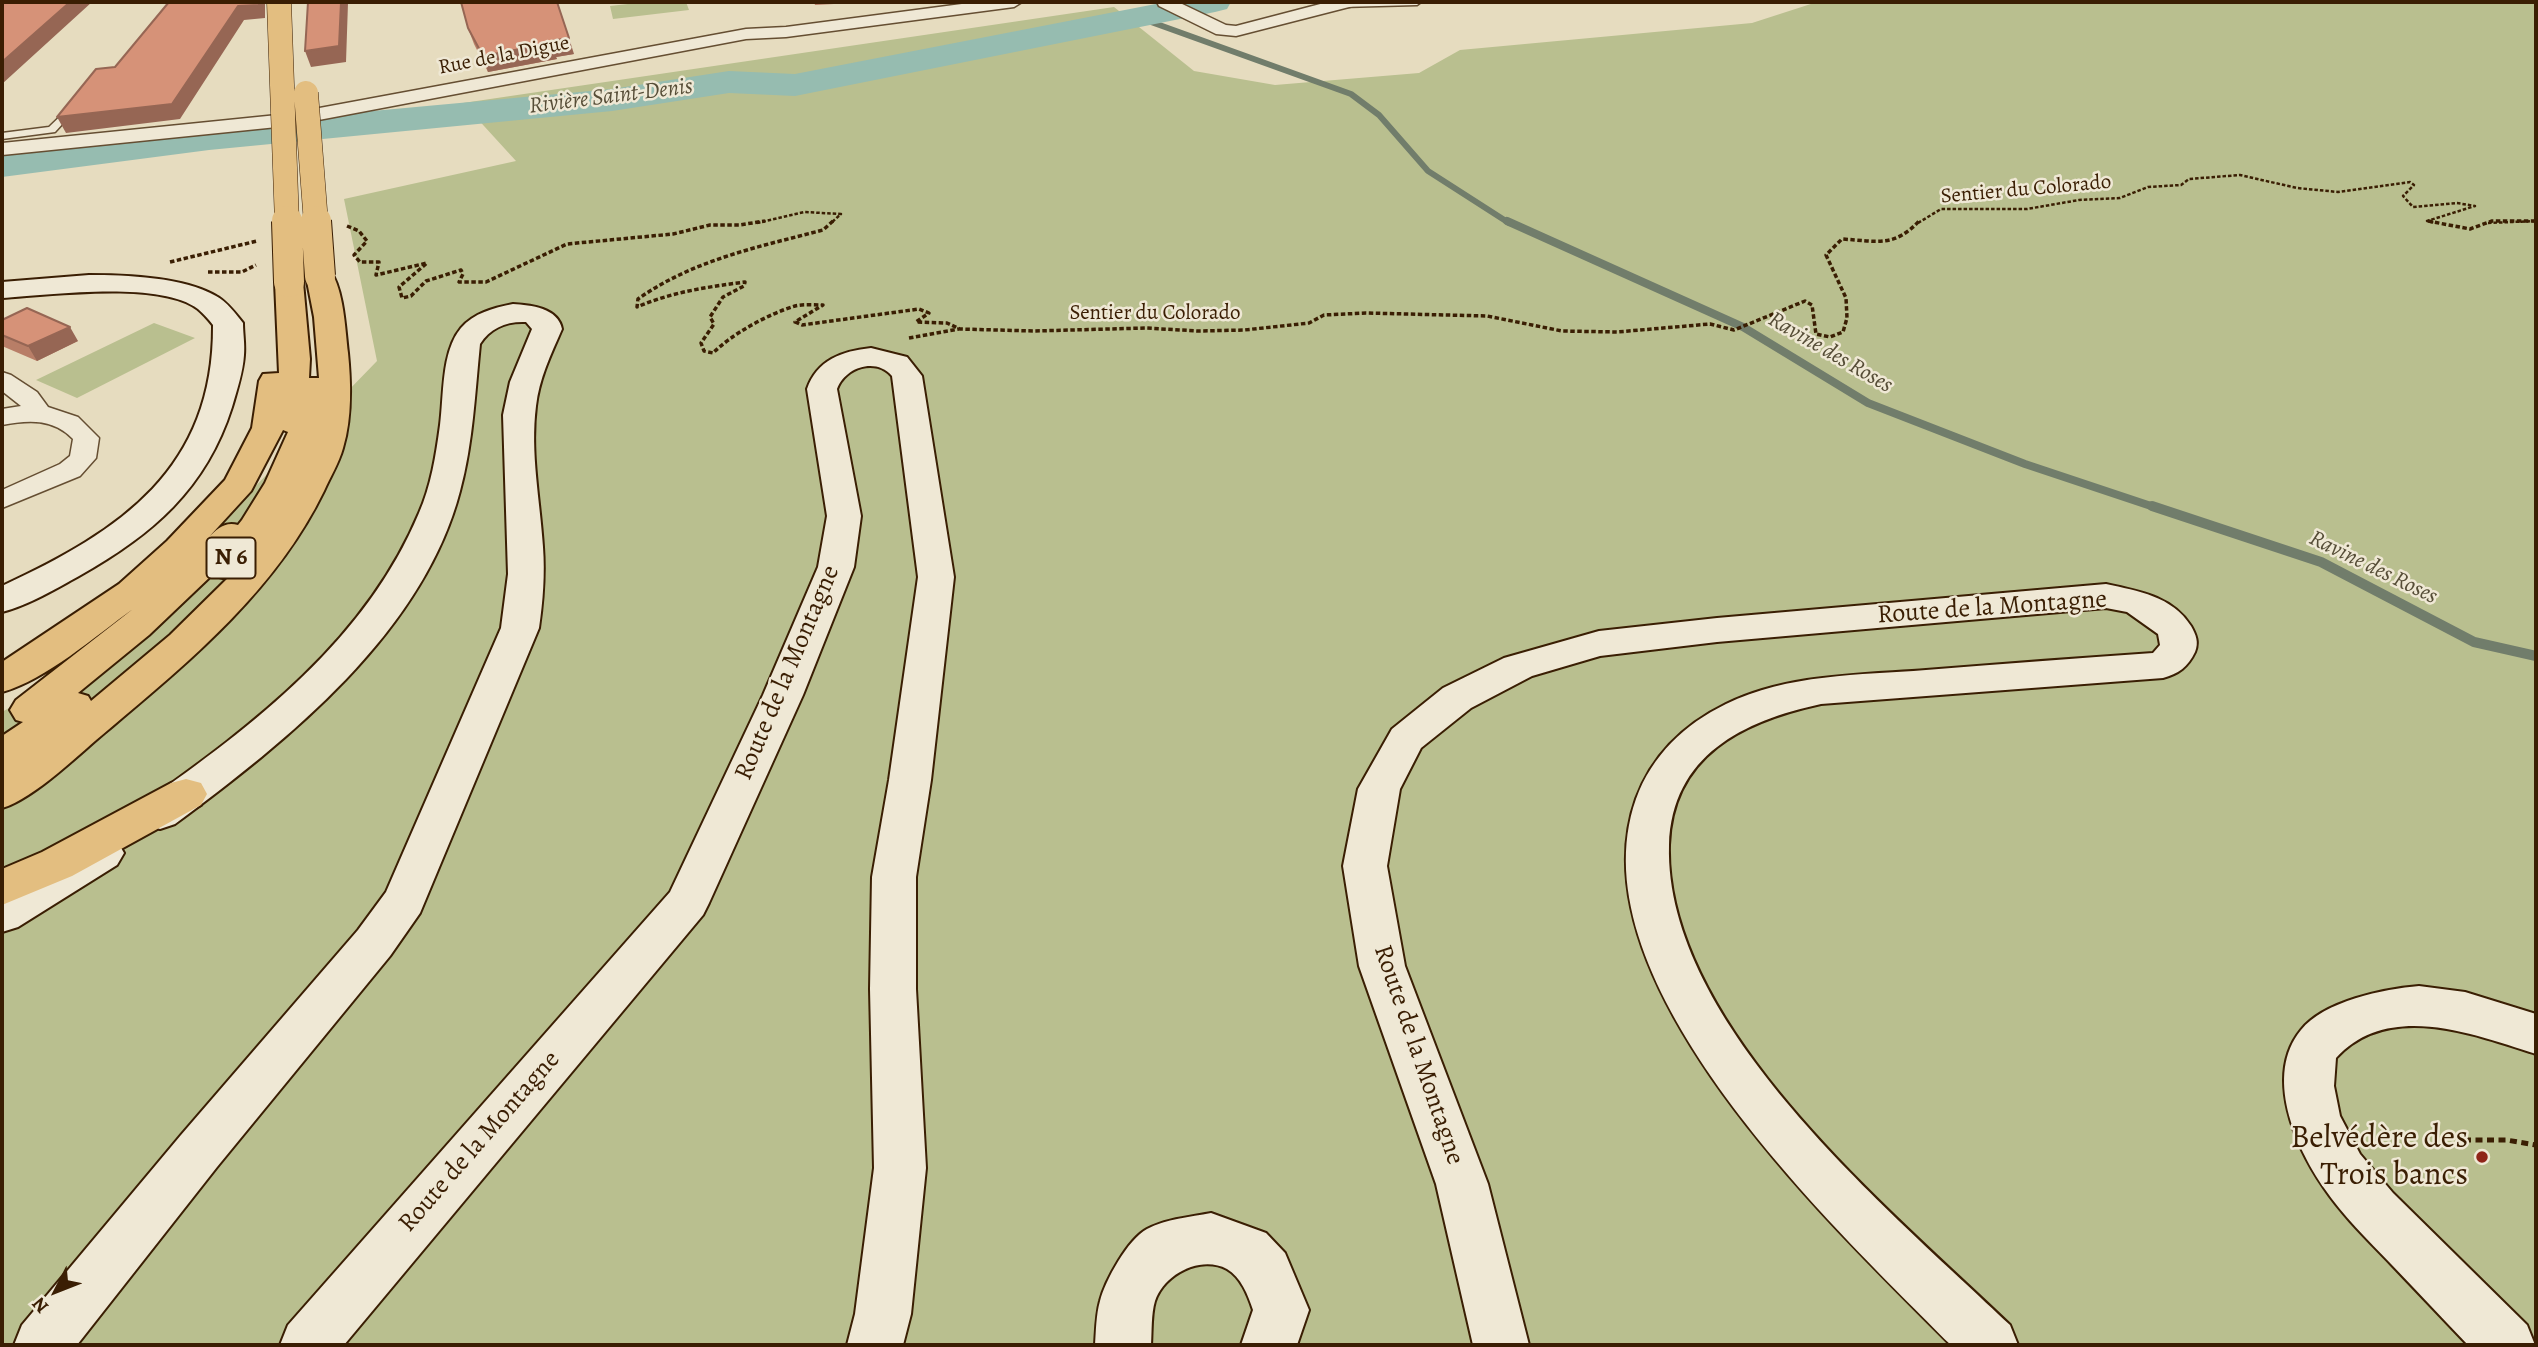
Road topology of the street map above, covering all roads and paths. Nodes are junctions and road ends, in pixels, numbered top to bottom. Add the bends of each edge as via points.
1 (279, 2) edge
2 (299, 2) edge
3 (873, 2) edge
4 (1014, 2) edge
5 (1165, 2) edge
6 (1417, 2) edge
7 (1344, 3) edge
8 (761, 32) junction
9 (72, 108) edge
10 (2, 135) edge
11 (6, 143) edge
12 (2536, 220) edge
13 (345, 225) dead end
14 (260, 241) dead end
15 (305, 279) junction
16 (122, 284) junction
17 (2, 290) edge
18 (960, 329) junction
19 (883, 358) junction
20 (2, 380) edge
21 (39, 413) junction
22 (2, 417) edge
23 (2, 500) edge
24 (2, 600) edge
25 (2, 679) edge
26 (2, 729) edge
27 (2, 756) edge
28 (2, 793) edge
29 (186, 794) junction
30 (2, 888) edge
31 (2, 914) edge
32 (2536, 1034) edge
33 (2464, 1140) dead end
34 (2536, 1145) edge
35 (42, 1345) edge
36 (308, 1345) edge
37 (875, 1345) edge
38 (1123, 1345) edge
39 (1269, 1345) edge
40 (1500, 1345) edge
41 (1990, 1345) edge
42 (2507, 1345) edge

1 - 15 main road, N 6, bridge
2 - 15 main road, N 6, bridge
3 - 8 street via 872,12 865,16
4 - 8 street, Rue de la Digue
5 - 7 street via 1228,31
6 - 7 lane
8 - 11 street, Rue de la Digue via 287,120
9 - 11 lane via 52,130
10 - 11 lane
12 - 18 path, Sentier du Colorado via 2492,220 2470,229 2427,221 2475,206 2413,207 2403,196 2414,185 2410,182 2338,192 2240,175 2189,178 2181,185 2148,187 2120,198 2027,209 1941,209 1920,220 1905,236 1888,241 1842,239 1826,255 1846,294 1849,313 1843,332 1824,338 1816,334 1812,305 1805,301 1734,330 1710,324 1617,332 1562,331 1487,316 1366,313 1324,315 1309,323 1244,330
13 - 18 path, Sentier du Colorado via 368,241 354,255 360,262 379,262 376,275 427,263 399,287 402,298 426,282 461,270 459,282 467,284 497,278 565,244 838,212 841,214 823,230 726,255 665,280 638,299 637,307 694,289 745,282 717,301 710,317 714,324 701,343 704,351 713,353 743,330 796,306 823,305 800,316 795,322 802,325 919,309 929,313 916,322 947,323
14 - 16 path via 186,257 135,274
15 - 25 main road via 268,428 239,484 132,592
15 - 26 main road, N 6 via 291,426 266,486 232,534 187,582 106,653
15 - 27 main road, N 6 via 320,358 310,417 282,483 247,539 198,597 136,655 61,717
15 - 28 main road via 326,296 333,391 328,447 302,504 272,551 201,631
16 - 17 main road
16 - 24 main road via 174,291 207,302 228,323 229,357 204,439 189,470 152,508 94,552
18 - 19 path via 906,339
19 - 36 main road, Route de la Montagne via 850,361 827,375 822,389 844,516 836,567 687,903
19 - 37 main road via 897,363 907,376 936,578 894,877 900,1168 883,1314
20 - 21 street via 28,397
21 - 22 street
21 - 23 street via 77,426 86,438 83,458 70,470
29 - 30 main road via 58,864
29 - 31 main road
29 - 35 main road via 312,690 389,600 418,554 437,511 451,455 465,344 471,332 482,323 513,314 546,322 519,413 520,492 529,566 520,628 404,901
32 - 42 main road via 2477,1013 2440,1006 2399,1007 2362,1016 2330,1031 2312,1053 2310,1087 2317,1127 2342,1171
33 - 34 path
38 - 39 main road via 1127,1302 1138,1278 1163,1248 1211,1238 1247,1251 1266,1272 1281,1310
40 - 41 main road, Route de la Montagne via 1462,1184 1382,966 1365,866 1378,789 1406,739 1457,698 1518,667 1599,643 2106,596 2147,608 2177,631 2181,644 2176,656 2163,665 1821,691 1740,713 1690,747 1668,772 1651,807 1644,847 1661,932 1688,998 1720,1050 1831,1186

